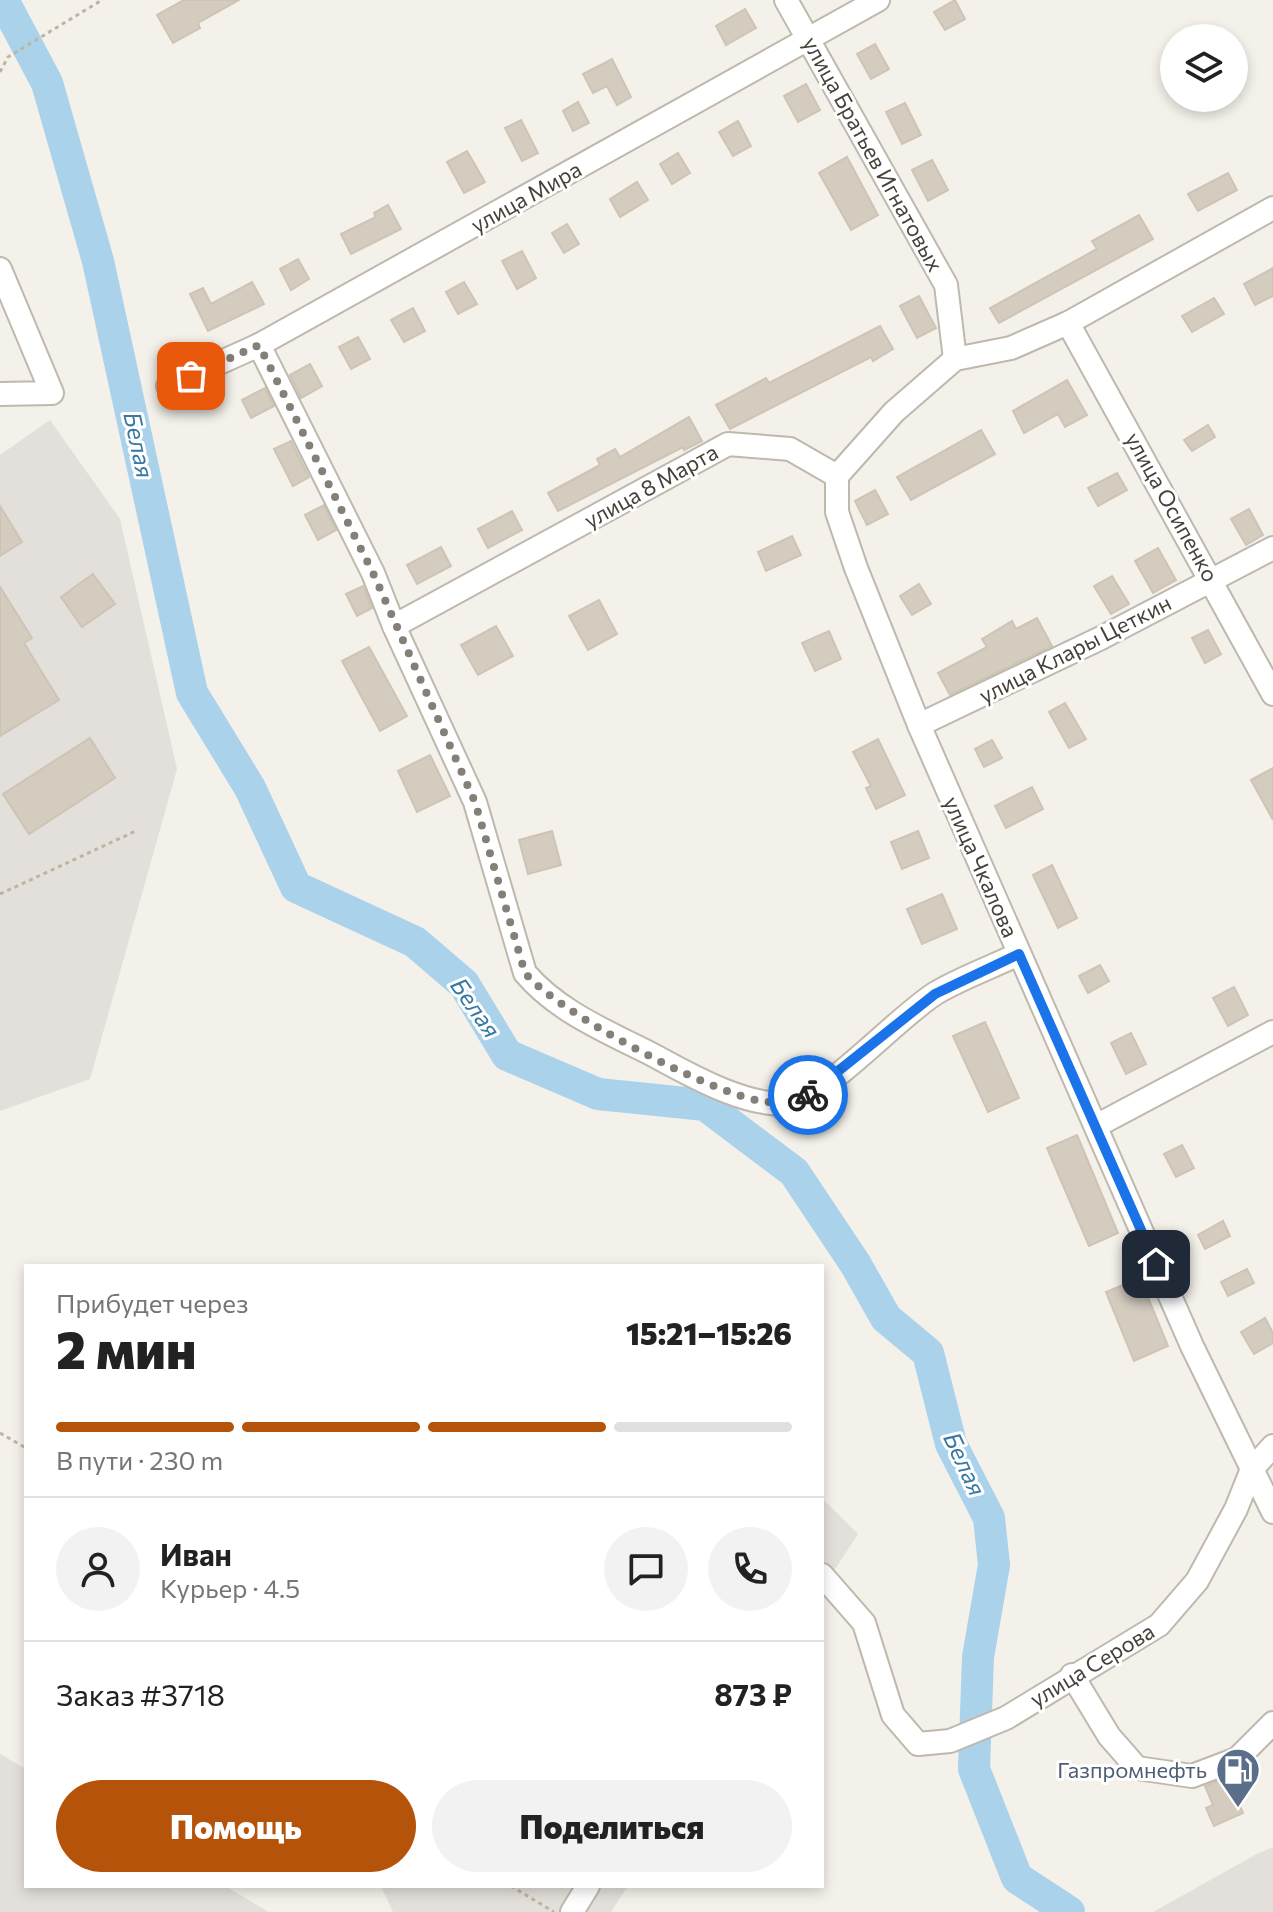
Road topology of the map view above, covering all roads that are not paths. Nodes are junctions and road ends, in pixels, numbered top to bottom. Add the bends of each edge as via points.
1 (786, 0) edge
2 (878, 0) edge
3 (811, 40) junction
4 (1273, 208) edge
5 (0, 269) edge
6 (1068, 323) junction
7 (259, 345) junction
8 (955, 359) junction
9 (168, 386) dead end
10 (0, 394) edge
11 (837, 476) junction
12 (1273, 548) edge
13 (1212, 579) junction
14 (394, 626) junction
15 (1273, 694) edge
16 (919, 725) junction
17 (1019, 954) junction
18 (1273, 1032) edge
19 (1096, 1126) junction
20 (1273, 1446) edge
21 (1252, 1469) junction
22 (1273, 1512) edge
23 (824, 1577) edge
24 (1072, 1675) junction
25 (1273, 1723) edge
26 (587, 1888) edge
27 (572, 1912) edge

1 - 3 street, улица Братьев Игнатовых
2 - 3 street, улица Мира
3 - 7 street, улица Мира
3 - 8 street, улица Братьев Игнатовых via 946,285
4 - 6 street
5 - 10 street via 52,393
6 - 8 street via 1011,348
6 - 13 street, улица Осипенко
7 - 9 street, улица Мира
7 - 14 street via 373,573
8 - 11 street via 894,412
11 - 14 street, улица 8 Марта via 790,449 728,444
11 - 16 street, улица Чкалова via 837,512
12 - 13 street, улица Клары Цеткин
13 - 15 street, улица Осипенко
13 - 16 street, улица Клары Цеткин
14 - 17 street via 475,802 525,973 583,1019 699,1079 760,1101 791,1103 935,994
16 - 17 street, улица Чкалова
17 - 19 street, улица Чкалова
18 - 19 street
19 - 21 street, улица Чкалова
20 - 21 street, улица Серова
21 - 22 street, улица Чкалова
21 - 24 street, улица Серова via 1209,1561 1179,1604 1159,1625
23 - 24 street, улица Серова via 864,1623 893,1715 918,1744 950,1741 1006,1718
24 - 25 street via 1109,1736 1137,1768 1192,1776 1237,1759
26 - 27 street

